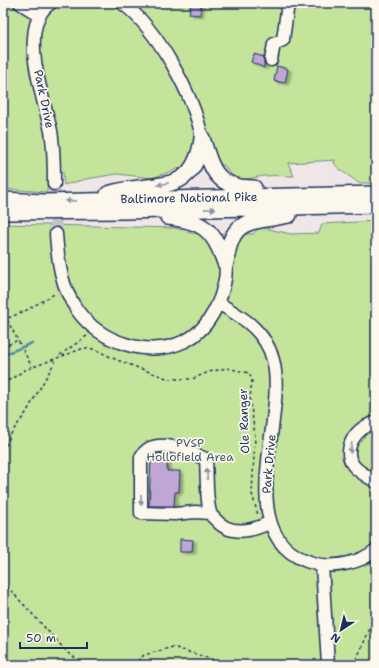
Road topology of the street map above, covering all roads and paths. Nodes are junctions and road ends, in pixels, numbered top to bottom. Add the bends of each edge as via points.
1 (20, 3) edge
2 (51, 3) edge
3 (122, 3) edge
4 (288, 3) edge
5 (39, 15) junction
6 (271, 60) dead end
7 (202, 138) junction
8 (54, 184) tunnel mouth
9 (376, 194) edge
10 (324, 195) junction
11 (3, 200) edge
12 (90, 201) junction
13 (376, 205) edge
14 (338, 206) junction
15 (123, 211) junction
16 (3, 212) edge
17 (56, 234) tunnel mouth
18 (226, 263) junction
19 (65, 289) junction
20 (218, 303) junction
21 (3, 320) edge
22 (7, 320) junction
23 (95, 330) junction
24 (18, 340) junction
25 (20, 344) dead end
26 (3, 347) edge
27 (23, 350) dead end
28 (58, 357) junction
29 (32, 367) junction
30 (3, 384) edge
31 (376, 423) edge
32 (3, 451) edge
33 (376, 482) edge
34 (210, 513) junction
35 (267, 524) junction
36 (376, 550) edge
37 (322, 565) junction
38 (3, 582) edge
39 (376, 615) edge
40 (86, 665) edge
41 (133, 665) edge
42 (230, 665) edge
43 (328, 665) edge
44 (354, 665) edge

1 - 5 street
2 - 5 street
3 - 7 street via 147,27 169,61 193,108
4 - 6 street via 283,40 274,44
5 - 8 street, Park Drive via 34,30 34,43 38,75 51,132
7 - 10 main road via 217,175 230,186 287,188
7 -> 12 main road via 194,167 188,175 178,181 119,190
9 - 10 main road, Baltimore National Pike
10 - 12 main road, Baltimore National Pike
12 -> 11 main road, Baltimore National Pike
13 - 14 main road, Baltimore National Pike
15 -> 14 main road, Baltimore National Pike
14 - 18 main road via 260,219 242,225 231,238
15 - 16 main road, Baltimore National Pike
15 - 18 main road via 193,221 216,240
17 - 19 street via 58,262
18 - 20 street via 225,282
19 - 22 path
19 - 23 street via 77,310
20 - 23 street via 206,323 194,335 186,341 165,347 127,344
20 - 35 street, Park Drive via 254,328 266,342 273,360 275,382 266,503
21 - 22 path
22 - 24 path
23 - 28 path
24 - 25 path
24 - 26 path
27 - 29 path
28 - 29 path
28 - 32 path
28 - 35 path, Ole Ranger via 84,348 94,349 169,379 192,379 227,368 249,373 252,380 250,398 255,436 252,494 256,512
29 - 30 path
31 -> 33 street via 362,428 351,443 349,451 354,466
34 -> 34 street via 206,459 165,446 151,446 145,451 142,457 141,513
34 - 35 street via 227,529 241,532
35 - 37 street, Park Drive via 293,552
36 - 37 street, Park Drive via 355,561
37 - 43 street
38 - 40 path via 68,653
39 - 44 path
41 - 42 path via 144,655 173,647

